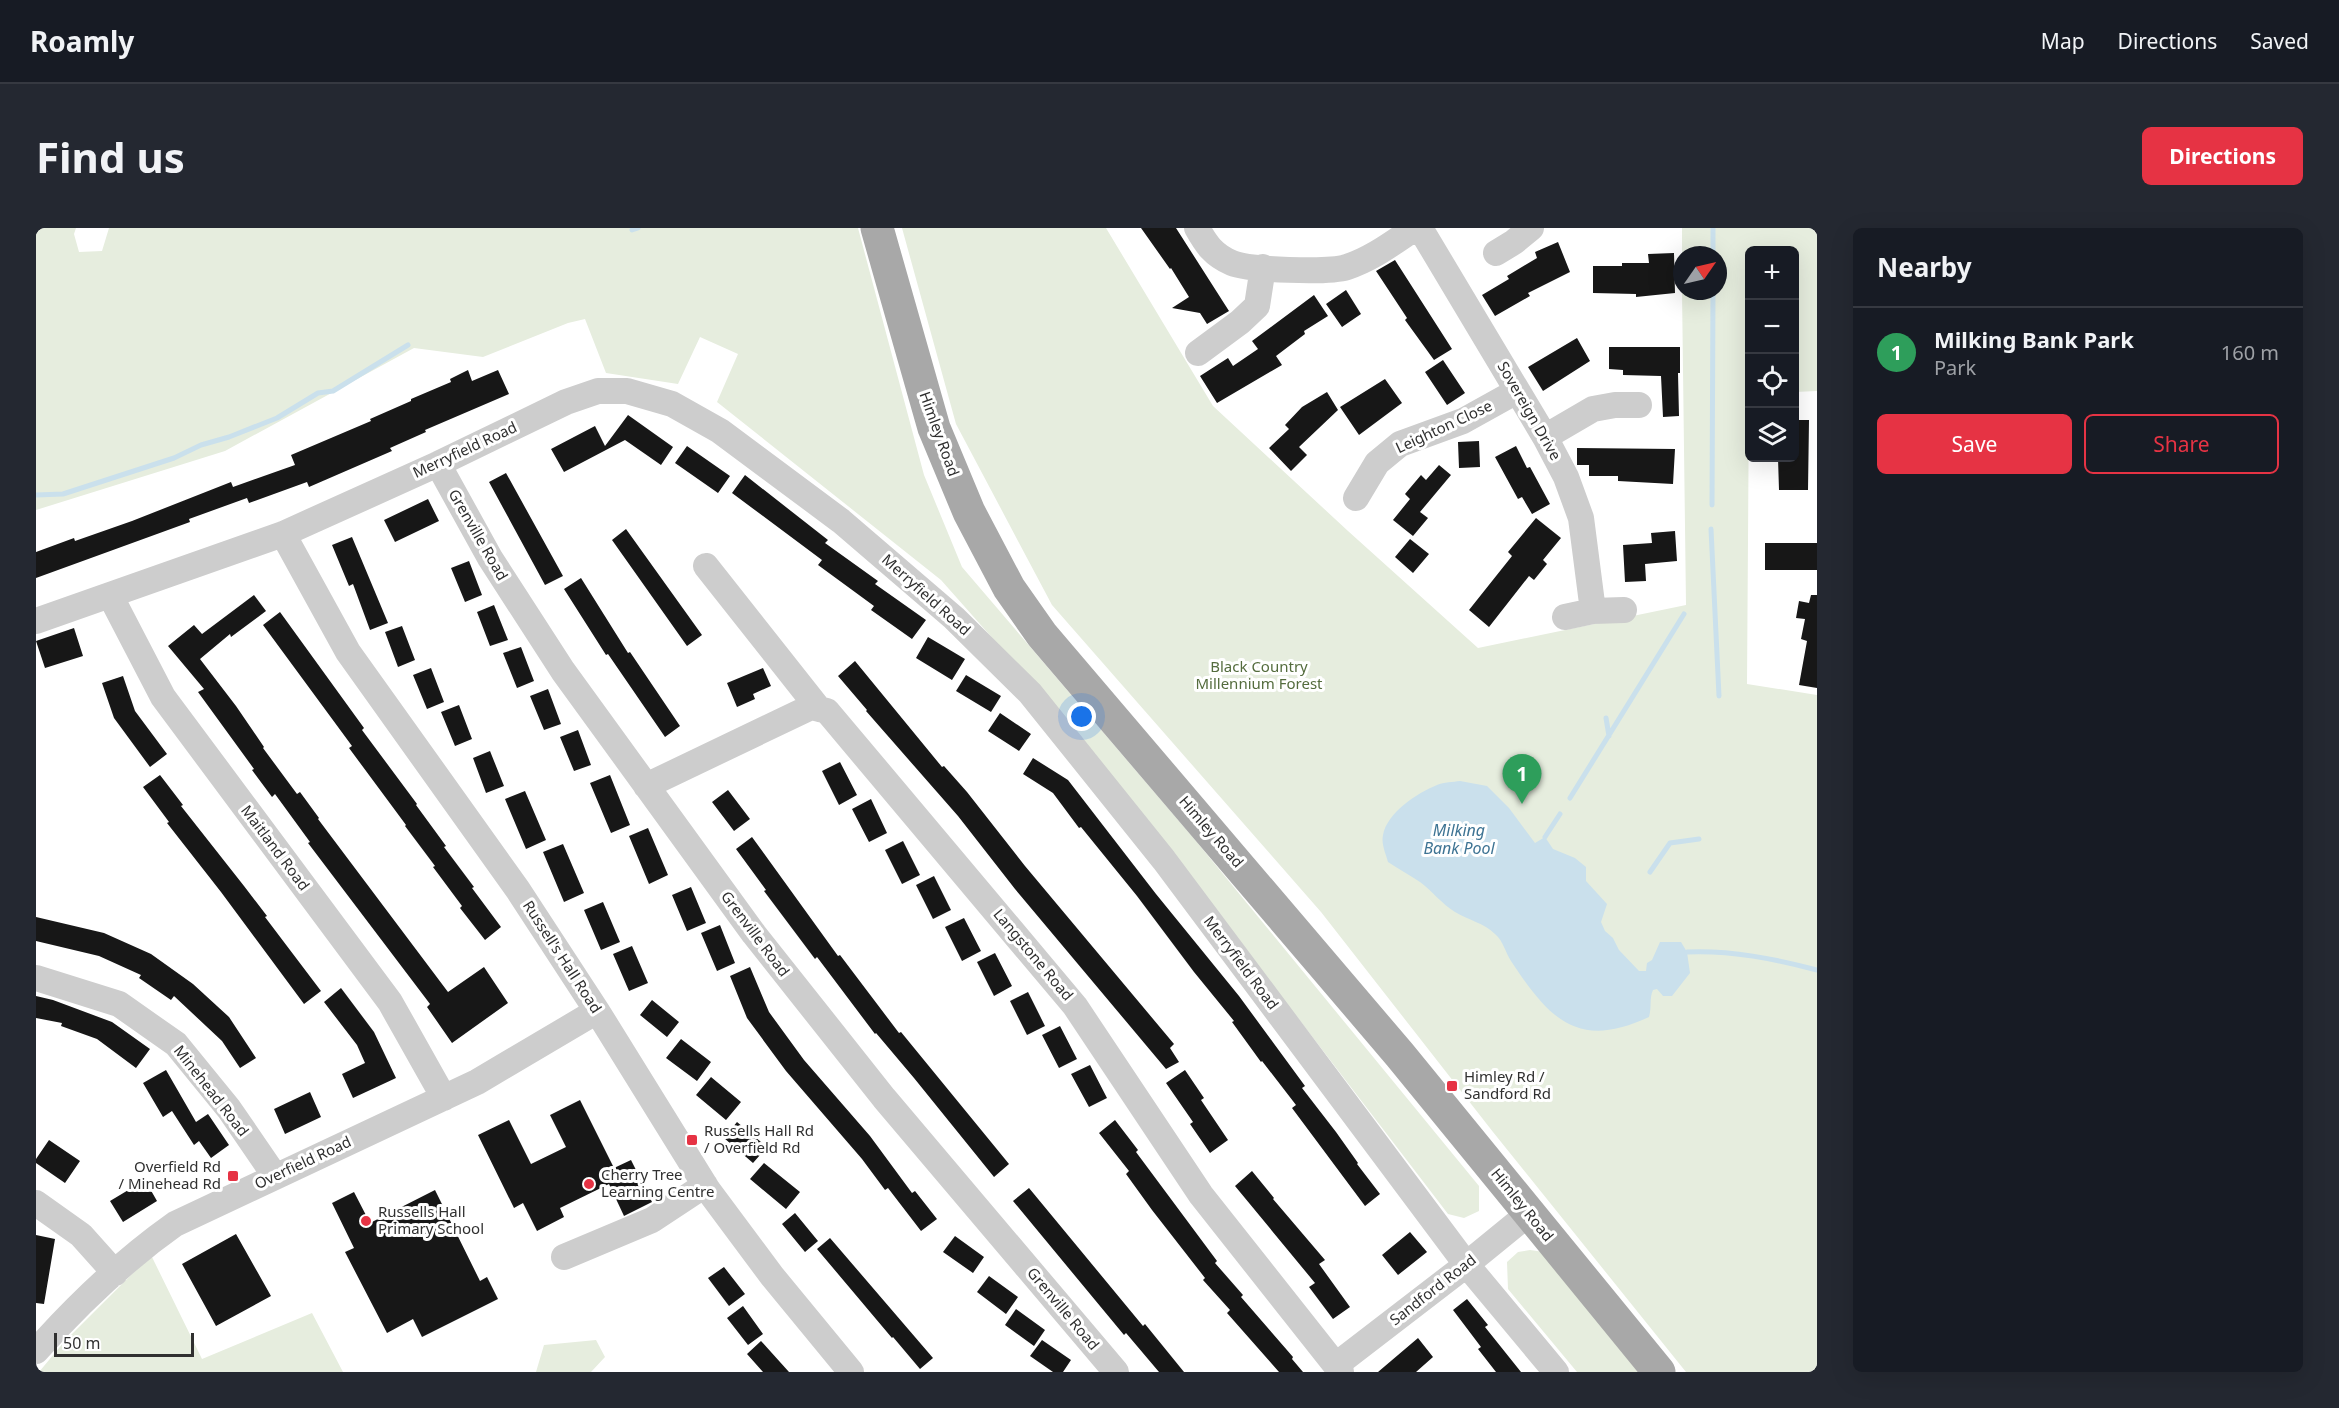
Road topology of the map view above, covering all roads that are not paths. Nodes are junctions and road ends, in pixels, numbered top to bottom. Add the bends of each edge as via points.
1 (878, 228) edge
2 (1197, 228) edge
3 (1415, 228) edge
4 (1420, 228) edge
5 (1531, 228) edge
6 (1496, 253) dead end
7 (1263, 267) junction
8 (1198, 353) dead end
9 (1516, 391) junction
10 (1639, 405) dead end
11 (1545, 437) junction
12 (438, 464) junction
13 (1356, 498) dead end
14 (283, 534) junction
15 (706, 566) dead end
16 (110, 595) junction
17 (1624, 610) dead end
18 (1593, 611) junction
19 (1565, 617) dead end
20 (36, 621) edge
21 (819, 709) junction
22 (646, 786) junction
23 (36, 978) edge
24 (597, 1011) junction
25 (444, 1098) junction
26 (275, 1176) junction
27 (705, 1185) junction
28 (36, 1203) edge
29 (1528, 1214) junction
30 (564, 1257) dead end
31 (1466, 1264) junction
32 (115, 1273) junction
33 (36, 1351) edge
34 (1339, 1369) edge
35 (851, 1372) edge
36 (1116, 1372) edge
37 (1556, 1372) edge
38 (1659, 1372) edge

1 - 29 main road, Himley Road via 934,429 969,512 1009,588 1042,635 1393,1045
2 - 7 street via 1209,248 1233,264
3 - 7 street via 1346,267
4 - 9 street, Sovereign Drive
5 - 6 street
7 - 8 street via 1257,306
9 - 11 street, Sovereign Drive
9 - 13 street, Leighton Close via 1463,421 1400,444 1377,463
10 - 11 street via 1593,409
11 - 18 street, Sovereign Drive via 1581,518
12 - 14 street, Merryfield Road
12 - 22 street, Grenville Road via 490,558 563,671
12 - 31 street, Merryfield Road via 566,402 598,391 627,391 672,404 720,431 841,521 954,618 1030,693 1164,860
14 - 16 street, Merryfield Road
14 - 24 street, Russell's Hall Road via 348,652 518,890
15 - 21 street, Langstone Road
16 - 20 street, Merryfield Road
16 - 25 street, Maitland Road via 163,697 390,1002
17 - 18 street
18 - 19 street
21 - 22 street via 811,707
21 - 34 street, Langstone Road via 827,711 1075,1005 1201,1196
22 - 36 street, Grenville Road via 754,934 877,1089
23 - 26 street, Minehead Road via 119,1004 176,1044 229,1109
24 - 25 street, Overfield Road
24 - 27 street, Russell's Hall Road
25 - 26 street, Overfield Road
26 - 32 street, Overfield Road via 175,1224
27 - 30 street via 652,1220
27 - 35 street, Russell's Hall Road via 772,1276
28 - 32 street via 81,1235
29 - 31 street, Sandford Road
29 - 38 main road, Himley Road
31 - 34 street, Sandford Road
31 - 37 street, Merryfield Road
32 - 33 street, Overfield Road via 69,1314

